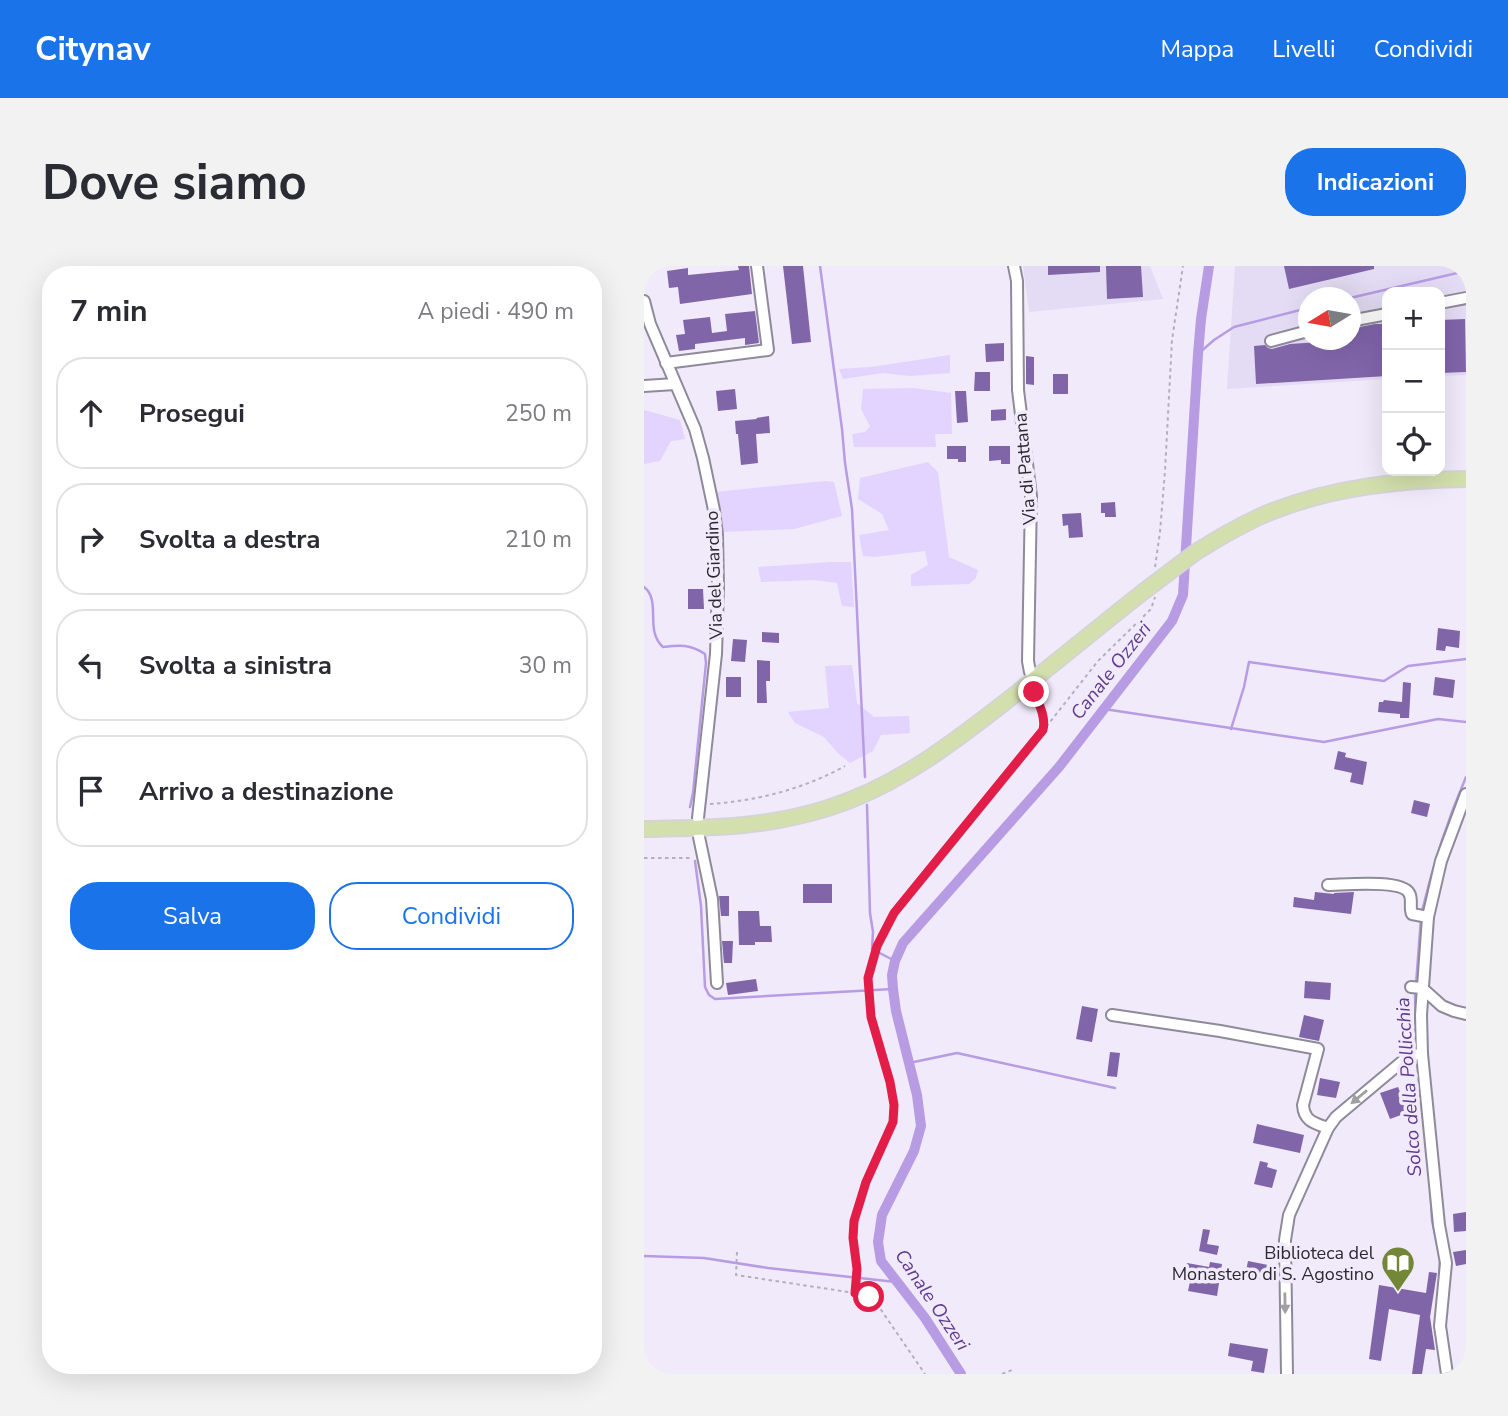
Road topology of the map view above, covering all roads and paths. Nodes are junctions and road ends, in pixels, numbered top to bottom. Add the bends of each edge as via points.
1 (757, 266) edge
2 (1014, 266) edge
3 (1183, 266) edge
4 (1466, 298) edge
5 (644, 301) edge
6 (1445, 302) edge
7 (1382, 315) edge
8 (1361, 319) edge
9 (1298, 334) edge
10 (1271, 341) dead end
11 (666, 363) junction
12 (675, 384) junction
13 (644, 386) edge
14 (1466, 478) edge
15 (1154, 573) dead end
16 (1149, 595) junction
17 (1030, 672) dead end
18 (1034, 692) dead end
19 (1043, 730) junction
20 (845, 766) dead end
21 (1466, 794) edge
22 (698, 804) junction
23 (698, 818) dead end
24 (644, 829) edge
25 (699, 836) dead end
26 (704, 857) junction
27 (644, 858) edge
28 (1328, 885) dead end
29 (1423, 916) junction
30 (717, 983) dead end
31 (1417, 987) junction
32 (1466, 1014) edge
33 (1112, 1015) dead end
34 (1418, 1054) junction
35 (1328, 1128) junction
36 (737, 1252) dead end
37 (855, 1293) junction
38 (1012, 1370) dead end
39 (925, 1374) edge
40 (1002, 1374) edge
41 (1287, 1374) edge
42 (1447, 1374) edge

1 - 11 street via 768,350
2 - 17 street, Via di Pattana via 1018,390 1031,496
3 - 15 path via 1172,340 1166,471
4 - 6 street
5 - 11 street, Via del Giardino
7 - 8 street
9 - 10 street
11 - 12 street, Via del Giardino
12 - 13 street
12 - 22 street, Via del Giardino via 695,429 717,535 716,654
14 - 16 main road, bridge via 1347,489 1273,511 1195,552
16 - 19 path via 1151,609 1098,661
16 - 24 main road via 945,748 877,788 829,808 761,824
18 - 19 path
19 - 37 path via 894,913 877,946 869,972 871,1017 890,1082 893,1122 854,1221
20 - 22 path via 759,799
21 - 29 street
22 - 23 street, Via del Giardino
25 - 26 street
26 - 27 path
26 - 30 street via 712,899
28 - 29 street via 1401,887 1411,895 1412,914
29 - 31 street
31 - 32 street via 1442,1006
31 - 34 street
33 - 35 street via 1318,1049 1303,1105 1309,1121
34 -> 35 street via 1347,1107
34 - 42 street via 1446,1263 1440,1326
35 -> 41 street via 1289,1215 1285,1240
36 - 37 path via 736,1275 744,1278
37 - 39 path via 877,1304
38 - 40 path

